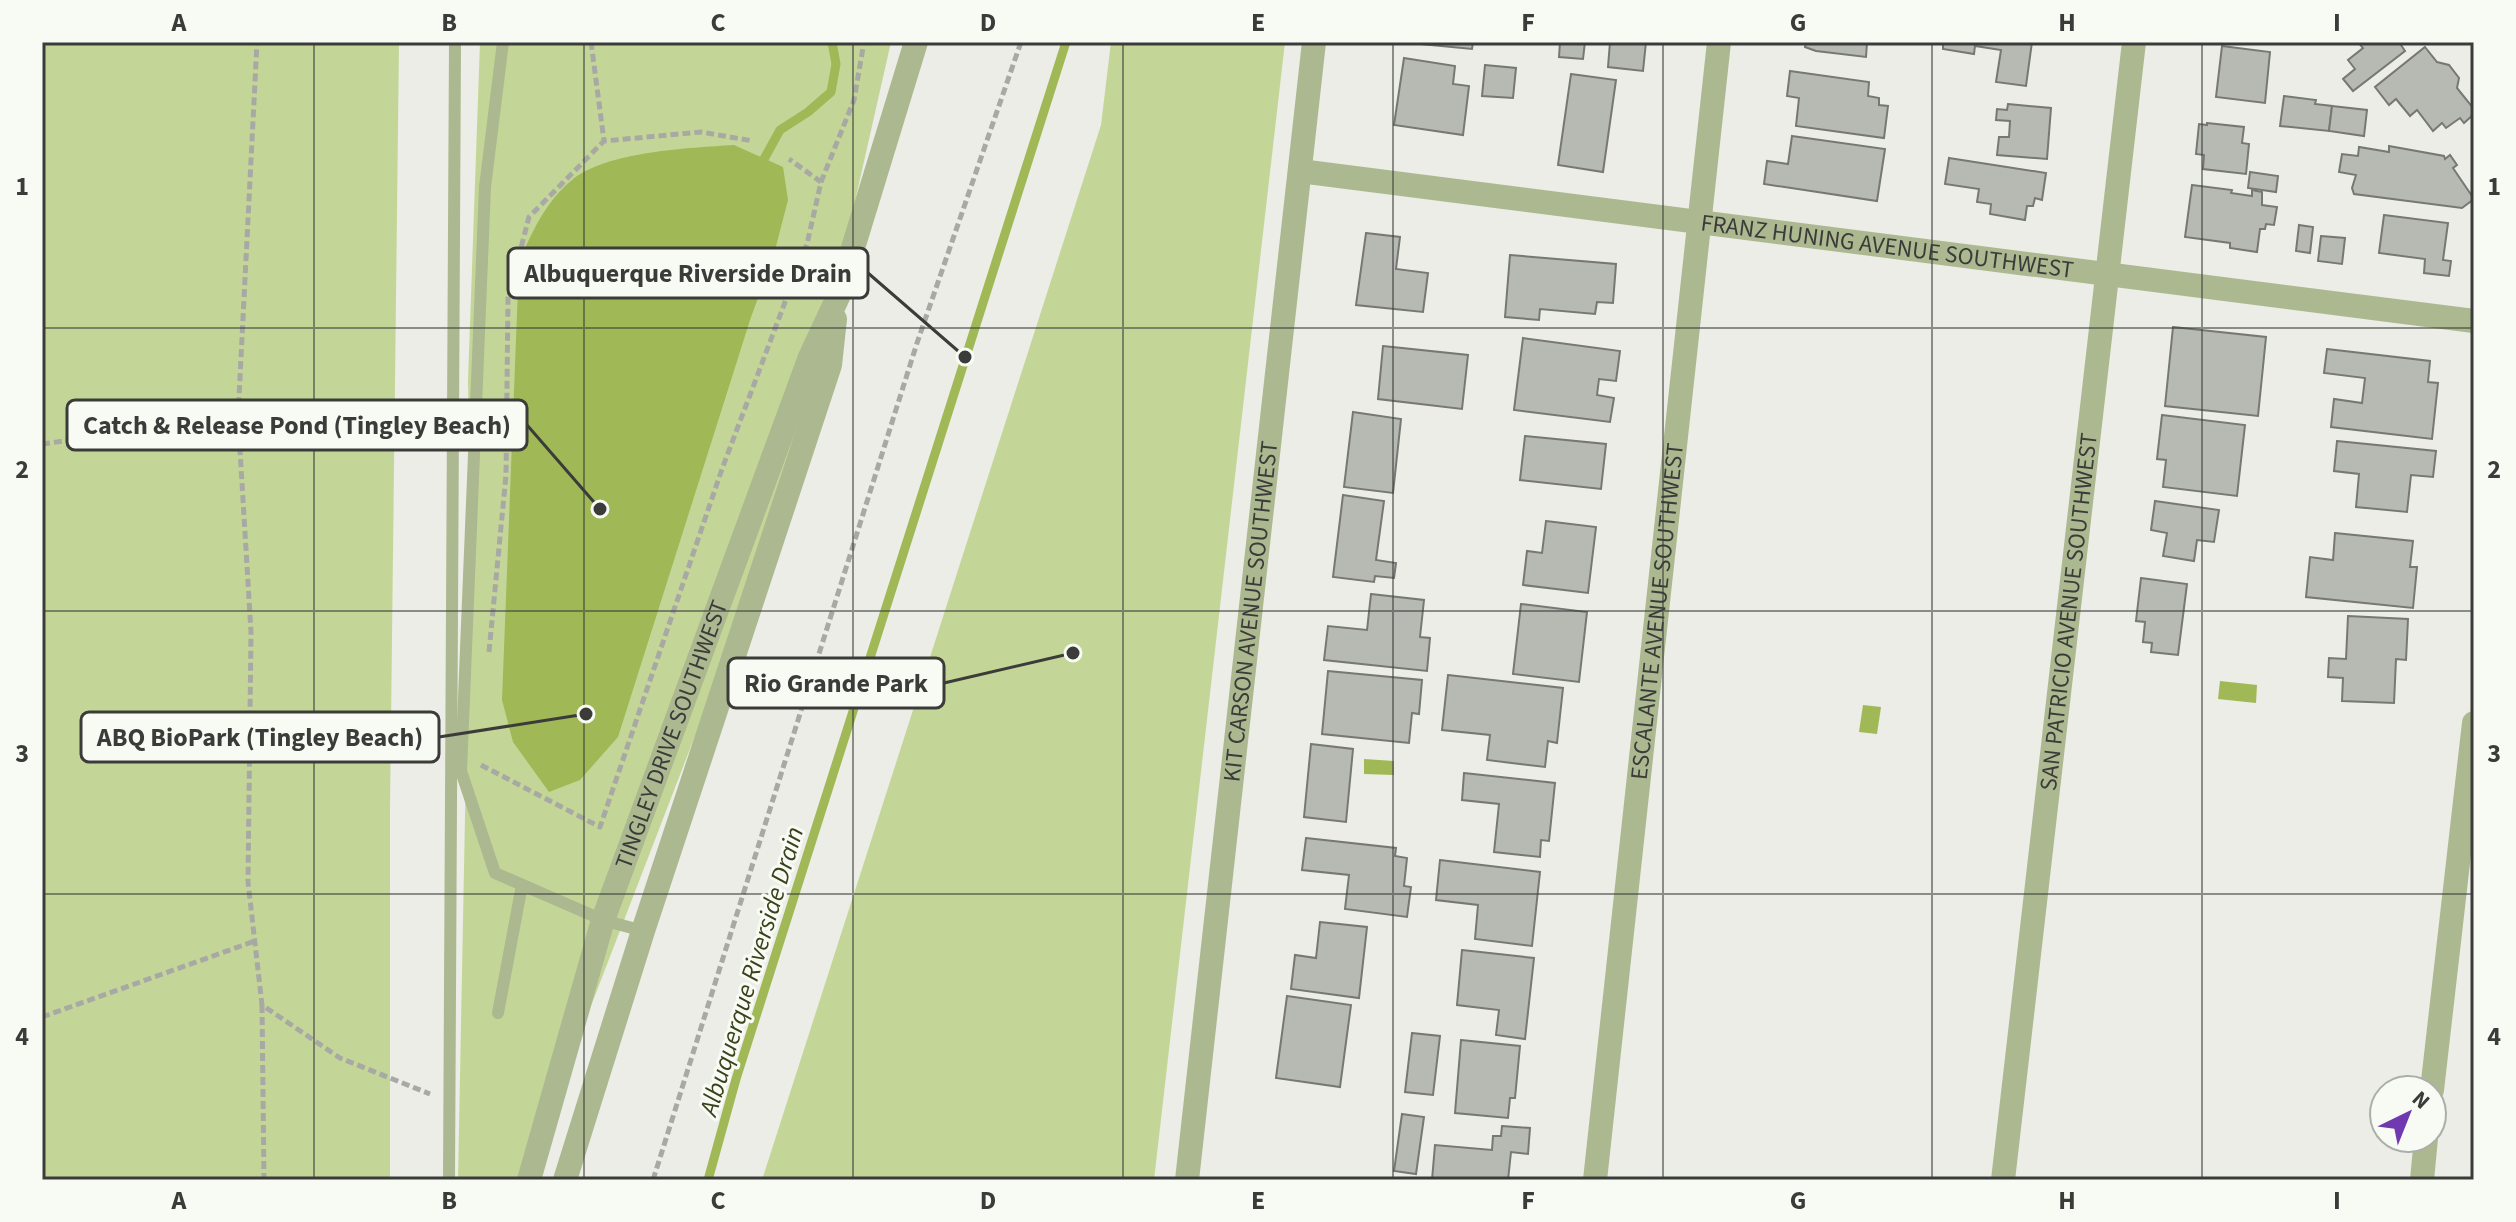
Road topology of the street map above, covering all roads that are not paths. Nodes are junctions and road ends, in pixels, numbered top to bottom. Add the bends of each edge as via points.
1 (455, 42) edge
2 (503, 42) edge
3 (916, 42) edge
4 (1314, 42) edge
5 (1719, 42) edge
6 (2134, 42) edge
7 (1300, 171) junction
8 (1699, 222) junction
9 (2107, 274) junction
10 (838, 297) junction
11 (2474, 321) edge
12 (2474, 723) edge
13 (522, 885) junction
14 (603, 920) junction
15 (643, 931) junction
16 (498, 1013) dead end
17 (2434, 1074) edge
18 (2424, 1154) edge
19 (449, 1180) edge
20 (529, 1180) edge
21 (565, 1180) edge
22 (1187, 1180) edge
23 (1595, 1180) edge
24 (2003, 1180) edge
25 (2422, 1180) edge

1 - 19 lane
2 - 13 lane via 485,187 461,771 495,873
3 - 10 street, TINGLEY DRIVE SOUTHWEST
4 - 7 street, KIT CARSON AVENUE SOUTHWEST
5 - 8 street, ESCALANTE AVENUE SOUTHWEST
6 - 9 street, SAN PATRICIO AVENUE SOUTHWEST
7 - 8 street, FRANZ HUNING AVENUE SOUTHWEST
7 - 22 street, KIT CARSON AVENUE SOUTHWEST
8 - 9 street, FRANZ HUNING AVENUE SOUTHWEST
8 - 23 street, ESCALANTE AVENUE SOUTHWEST
9 - 11 street, FRANZ HUNING AVENUE SOUTHWEST
9 - 24 street, SAN PATRICIO AVENUE SOUTHWEST
10 - 14 street, TINGLEY DRIVE SOUTHWEST via 805,372
10 - 15 street, TINGLEY DRIVE SOUTHWEST via 830,365
12 - 17 street
13 - 14 lane
13 - 16 lane
14 - 15 lane
14 - 20 street, TINGLEY DRIVE SOUTHWEST
15 - 21 street, TINGLEY DRIVE SOUTHWEST
18 - 25 street

